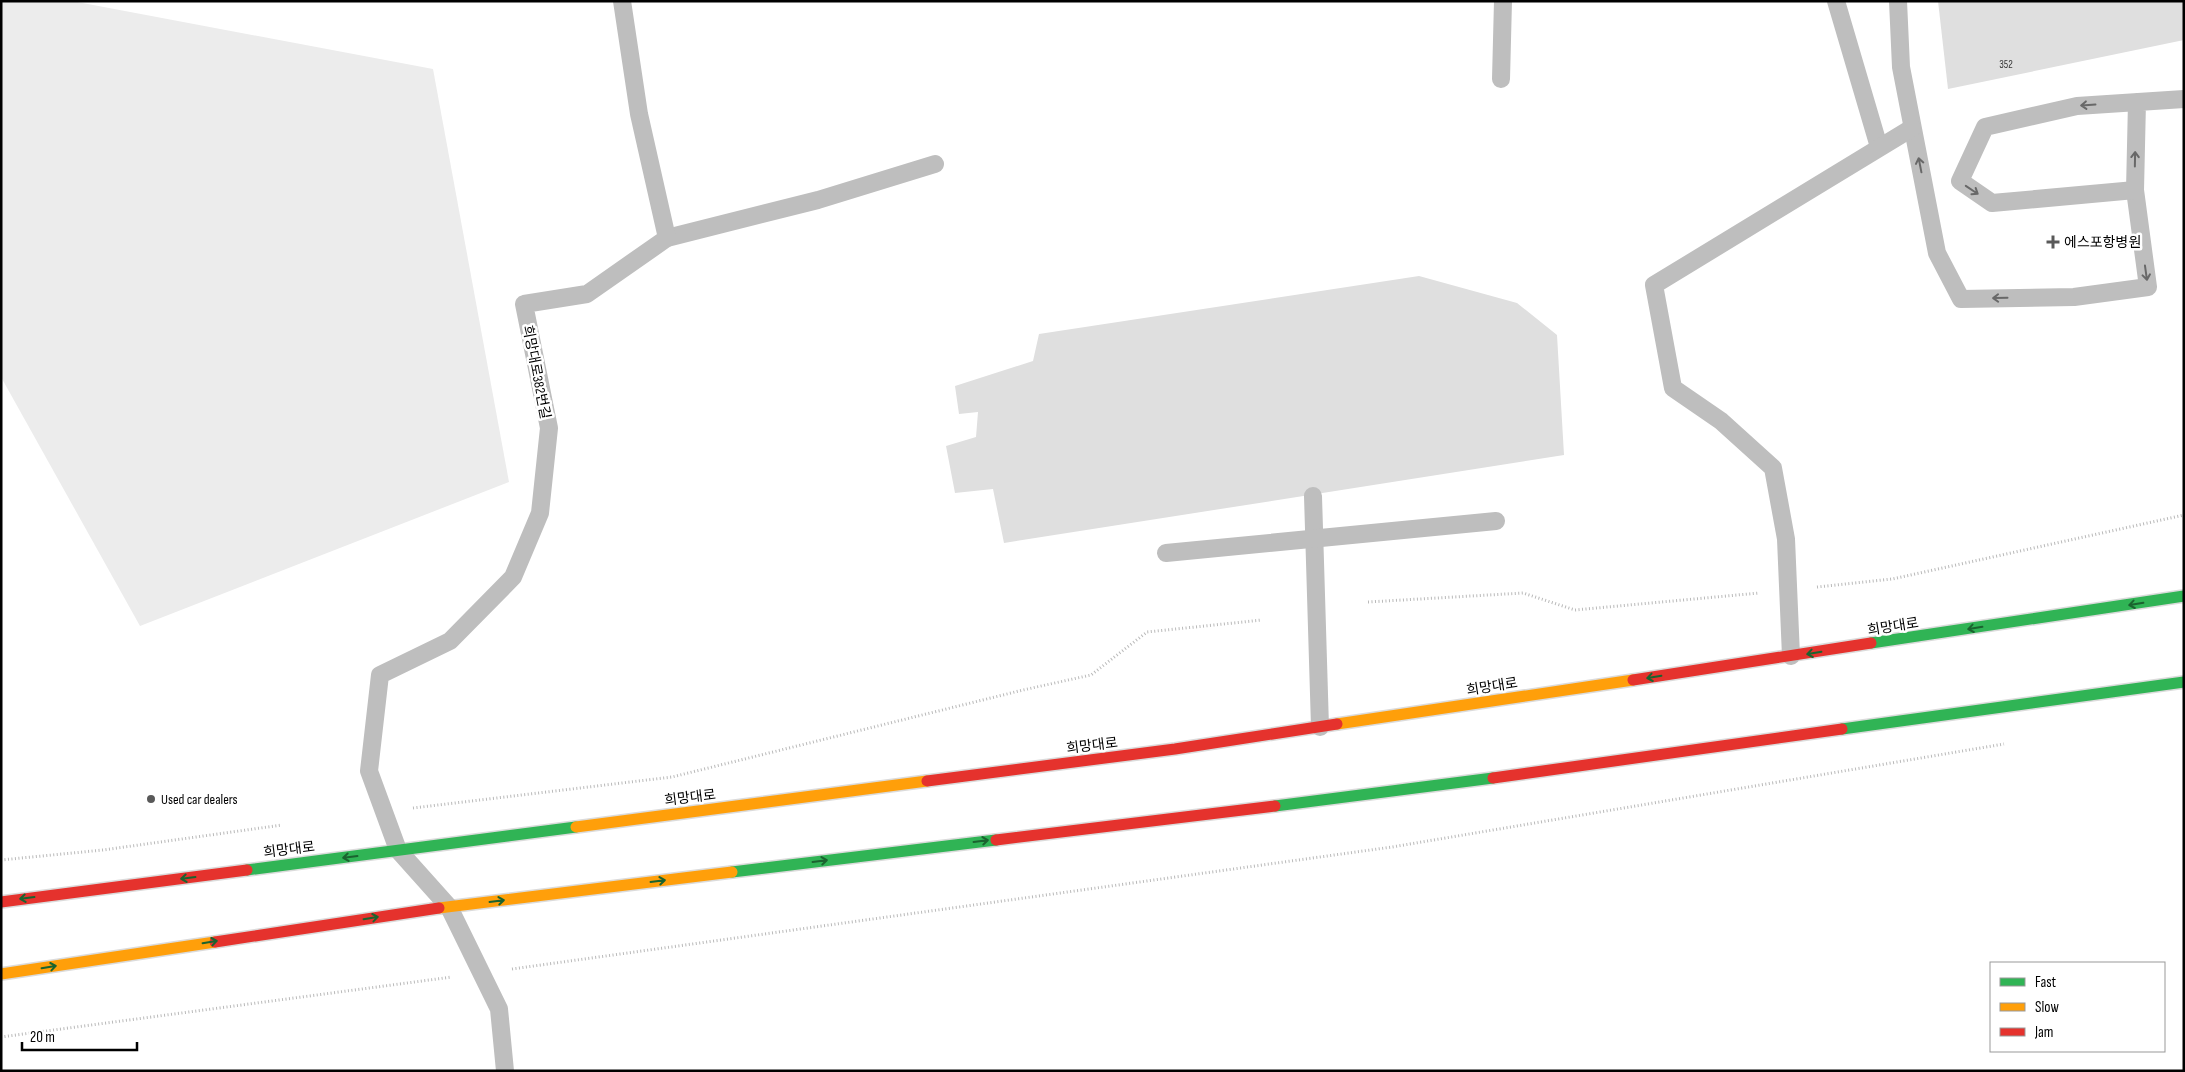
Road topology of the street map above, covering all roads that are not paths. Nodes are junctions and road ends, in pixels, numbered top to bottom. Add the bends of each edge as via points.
1 (622, 1) edge
2 (1502, 1) edge
3 (1836, 1) edge
4 (1898, 1) edge
5 (1501, 79) dead end
6 (2184, 99) edge
7 (2137, 102) junction
8 (1912, 128) junction
9 (1879, 147) junction
10 (935, 164) dead end
11 (2134, 190) junction
12 (667, 238) junction
13 (1313, 496) dead end
14 (1496, 521) dead end
15 (1314, 538) junction
16 (1166, 553) dead end
17 (2184, 596) edge
18 (1792, 656) junction
19 (2184, 682) edge
20 (1320, 727) junction
21 (398, 850) junction
22 (1, 902) edge
23 (448, 907) junction
24 (1, 974) edge
25 (505, 1071) edge

1 - 12 lane via 639,114
2 - 5 lane
3 - 9 lane
4 - 8 lane via 1901,67
6 - 7 lane
11 -> 7 lane
7 -> 11 lane via 2077,106 1985,127 1960,181 1992,203
8 - 9 lane
11 -> 8 lane via 2148,286 2074,297 1961,298 1937,252
9 - 18 lane via 1654,285 1673,388 1721,421 1773,468 1786,538
10 - 12 lane via 818,200
12 - 21 lane, 희망대로382번길 via 587,294 524,304 549,428 540,512 513,577 450,641 380,674 370,771
13 - 15 lane
14 - 15 lane
15 - 16 lane
15 - 20 lane
17 -> 18 main road, 희망대로
18 -> 20 main road, 희망대로
23 -> 19 main road via 1426,787
20 - 21 main road, 희망대로
21 -> 22 main road, 희망대로
21 - 23 lane
24 -> 23 main road
23 - 25 lane via 499,1009

